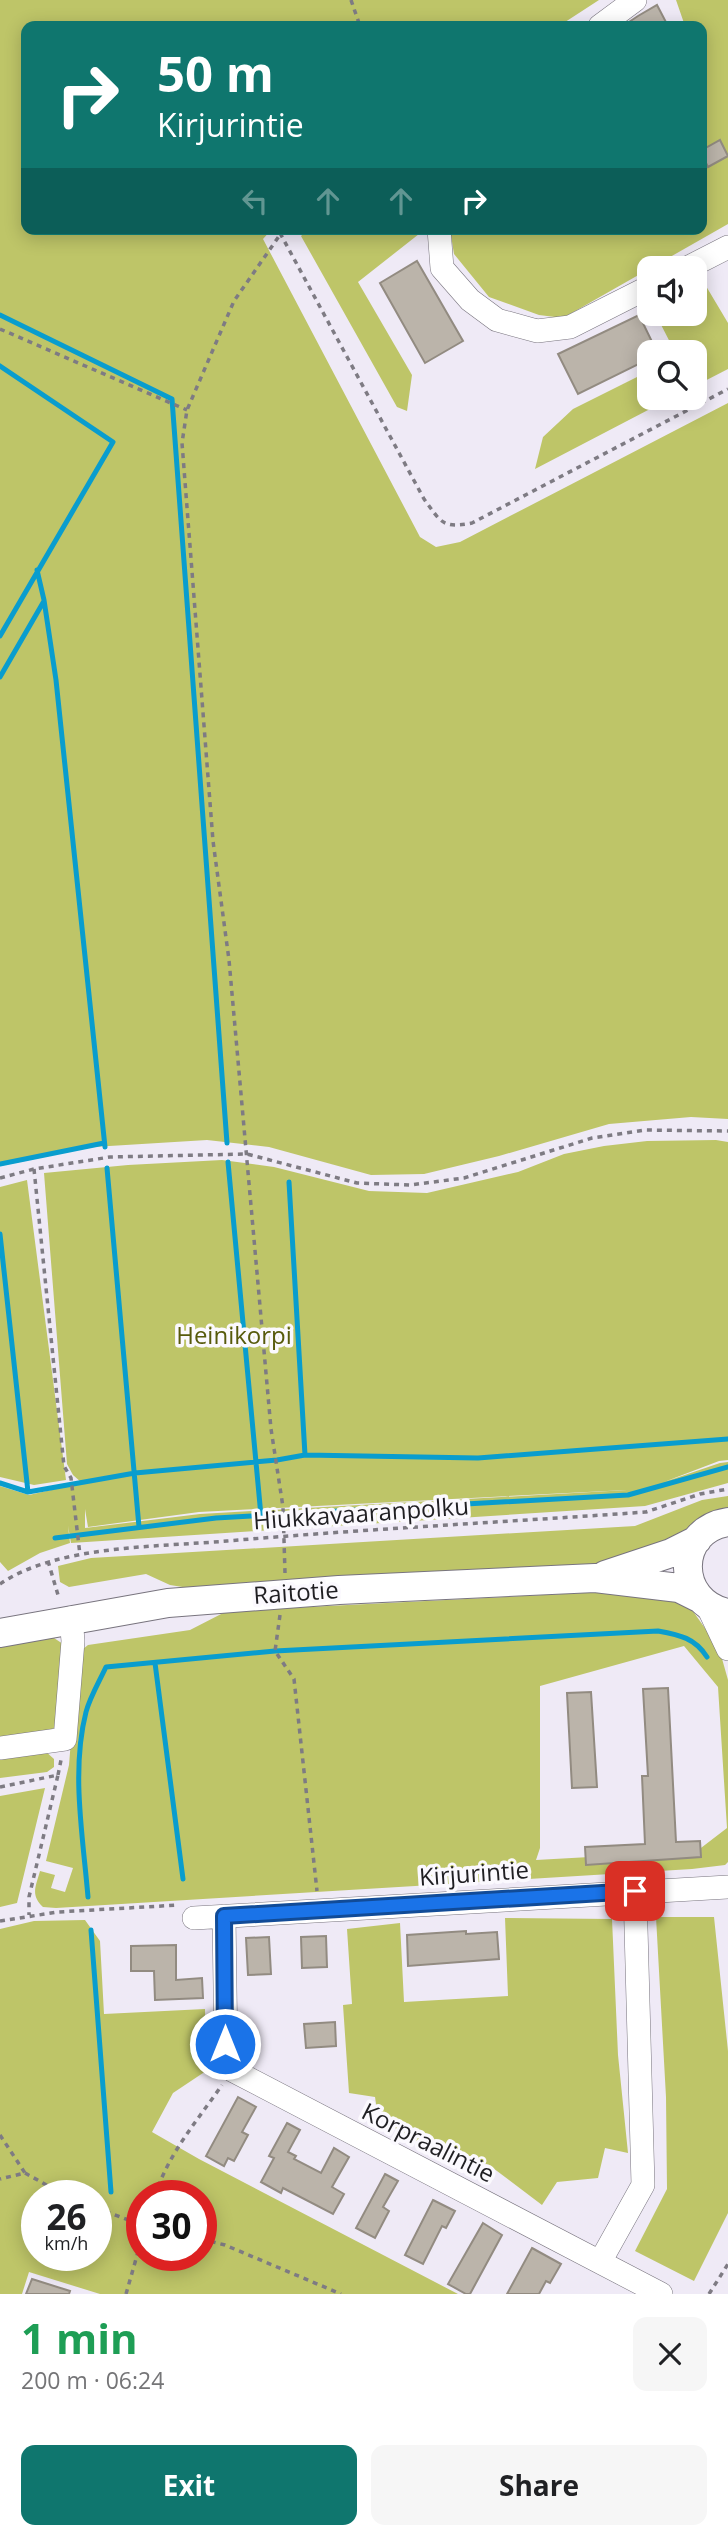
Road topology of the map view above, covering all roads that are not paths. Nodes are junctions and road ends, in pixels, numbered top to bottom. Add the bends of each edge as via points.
1 (635, 0) edge
2 (607, 21) edge
3 (439, 235) edge
4 (728, 247) edge
5 (707, 258) edge
6 (637, 293) edge
7 (728, 1522) edge
8 (696, 1540) junction
9 (595, 1577) junction
10 (711, 1606) edge
11 (64, 1607) junction
12 (0, 1633) edge
13 (728, 1649) edge
14 (0, 1748) edge
15 (728, 1887) edge
16 (635, 1891) junction
17 (224, 1916) junction
18 (194, 1918) dead end
19 (600, 2262) junction
20 (661, 2294) edge

1 - 2 street
3 - 6 street via 442,268 470,300 510,324 537,331 570,327
4 - 5 street
7 - 8 main road, Raitotie
8 - 9 main road, Raitotie via 671,1553
8 - 10 main road via 688,1559 689,1580
9 - 10 main road, Raitotie via 679,1588
9 - 11 main road, Raitotie
10 - 13 street
11 - 12 main road, Raitotie
11 - 14 street via 73,1641 65,1739
15 - 16 street, Kirjurintie
16 - 17 street, Kirjurintie
16 - 19 street via 642,2185
17 - 18 street, Kirjurintie
17 - 19 street, Korpraalintie via 226,2057 232,2070
19 - 20 street, Korpraalintie

